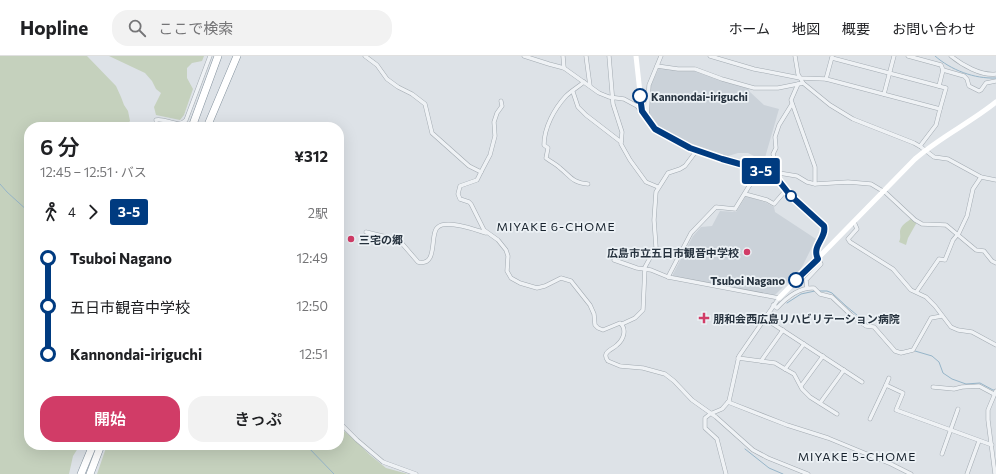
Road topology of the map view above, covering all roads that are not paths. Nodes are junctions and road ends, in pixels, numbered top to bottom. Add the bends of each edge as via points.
1 (210, 56) edge
2 (218, 56) edge
3 (237, 56) edge
4 (365, 56) edge
5 (524, 56) edge
6 (563, 56) edge
7 (586, 56) edge
8 (609, 56) edge
9 (636, 56) edge
10 (661, 56) edge
11 (710, 56) edge
12 (795, 56) edge
13 (894, 56) edge
14 (908, 56) edge
15 (951, 56) edge
16 (832, 57) edge
17 (535, 58) edge
18 (657, 66) junction
19 (564, 68) junction
20 (943, 70) junction
21 (890, 73) junction
22 (996, 74) edge
23 (800, 78) junction
24 (826, 79) junction
25 (996, 81) edge
26 (584, 82) junction
27 (801, 84) junction
28 (590, 86) junction
29 (938, 86) junction
30 (573, 92) junction
31 (884, 94) junction
32 (613, 97) junction
33 (501, 101) dead end
34 (996, 102) edge
35 (792, 104) junction
36 (940, 109) junction
37 (642, 111) junction
38 (647, 118) junction
39 (157, 122) edge
40 (171, 122) edge
41 (184, 122) edge
42 (194, 122) edge
43 (209, 122) edge
44 (621, 142) junction
45 (920, 146) junction
46 (697, 150) junction
47 (926, 150) junction
48 (759, 170) junction
49 (481, 172) junction
50 (779, 173) junction
51 (775, 176) junction
52 (981, 177) junction
53 (996, 180) edge
54 (588, 184) dead end
55 (815, 184) junction
56 (658, 187) junction
57 (786, 190) junction
58 (884, 192) junction
59 (745, 194) junction
60 (854, 222) junction
61 (366, 232) dead end
62 (487, 233) junction
63 (958, 235) junction
64 (818, 259) junction
65 (614, 260) dead end
66 (996, 263) edge
67 (645, 269) junction
68 (668, 278) junction
69 (807, 288) junction
70 (917, 291) junction
71 (779, 298) junction
72 (773, 305) junction
73 (942, 316) junction
74 (764, 318) junction
75 (622, 324) junction
76 (782, 330) junction
77 (804, 344) junction
78 (996, 345) edge
79 (823, 356) junction
80 (738, 358) junction
81 (762, 361) junction
82 (785, 369) junction
83 (844, 370) junction
84 (889, 378) dead end
85 (862, 382) dead end
86 (886, 385) junction
87 (800, 386) junction
88 (933, 387) dead end
89 (995, 392) edge
90 (728, 402) junction
91 (820, 403) junction
92 (958, 409) dead end
93 (711, 414) junction
94 (837, 414) dead end
95 (870, 419) dead end
96 (344, 427) edge
97 (950, 430) junction
98 (979, 441) junction
99 (992, 445) junction
100 (91, 450) edge
101 (99, 450) edge
102 (942, 454) dead end
103 (81, 474) edge
104 (90, 474) edge
105 (416, 474) edge
106 (726, 474) edge
107 (808, 474) edge
108 (911, 474) edge
109 (967, 474) edge
110 (995, 474) edge

1 - 41 street
2 - 42 highway
3 - 43 highway
4 - 49 street via 377,65 387,79 423,101 432,133 469,166
5 - 17 street
6 - 19 street
7 - 28 street
8 - 32 street
9 - 37 street
10 - 18 street
11 - 23 street via 754,69
12 - 23 street
13 - 21 street
14 - 20 street via 938,64
15 - 22 street via 961,64 984,73
16 - 21 street
16 - 24 street
17 - 19 street
18 - 27 street via 695,69 754,88 778,88
18 - 38 street via 648,90
19 - 26 street
20 - 25 street via 964,76 970,86 979,91 986,83
20 - 29 street
21 - 29 street
21 - 31 street
23 - 24 street
23 - 27 street
24 - 31 street
26 - 28 street
26 - 30 street
27 - 35 street via 791,100
27 - 45 street via 844,114
28 - 32 street via 599,93
29 - 36 street via 946,88
30 - 44 street via 578,107
30 - 54 street via 554,112 545,134 544,145 548,148 546,158 573,180
31 - 36 street
32 - 37 street via 628,101
32 - 44 street via 622,132
33 - 49 street via 502,106 494,122 490,155
34 - 47 street
35 - 50 street via 775,137 776,148 773,154
35 - 55 street via 815,167
36 - 45 street via 936,126
37 - 38 street
38 - 46 street via 655,129
39 - 40 street via 156,120
44 - 56 street via 646,182
45 - 47 street
46 - 48 street
46 - 56 street via 685,166 668,173
47 - 52 street via 932,156 948,159
47 - 58 street
48 - 51 street
48 - 59 street
49 - 62 street via 475,181 460,186 458,194 460,199 470,203
50 - 51 street
50 - 55 street via 797,176
51 - 57 street
52 - 53 street
52 - 63 street via 973,189 967,216
55 - 58 street via 871,184
56 - 67 street via 654,215 656,247
57 - 59 street via 774,204
57 - 64 street via 824,226 816,249
58 - 60 street
58 - 63 street via 918,222 946,225
59 - 68 street via 736,209 716,207 691,233
60 - 64 street
60 - 70 street via 856,229 848,241 892,270 907,286
61 - 62 street via 399,240 420,263 431,256 436,230 441,225 451,224
62 - 75 street via 498,240 506,250 507,271 511,278 537,288 561,278 568,279 590,305 596,327 603,330 615,324
63 - 66 street
63 - 70 street via 953,240 945,260 939,259
64 - 69 street via 821,264 806,280
64 - 71 street
65 - 67 street
67 - 68 street
67 - 75 street via 643,310 635,318
68 - 71 street
69 - 72 street via 787,298 777,308
69 - 73 street via 814,288 820,294 832,297 866,326 874,327 895,351 901,353 913,350 931,318
70 - 73 street via 926,297
71 - 72 street
72 - 74 street
73 - 78 street via 951,327 972,332
74 - 76 street
74 - 80 street
75 - 93 street via 625,334 619,344 607,352 608,361 620,366 643,368 665,374
76 - 77 street
76 - 81 street
77 - 79 street
77 - 82 street
79 - 83 street
79 - 87 street
80 - 81 street
80 - 90 street
81 - 82 street
82 - 87 street via 794,374
83 - 85 street
83 - 91 street
84 - 86 street
86 - 95 street
86 - 97 street via 903,393 896,410
87 - 91 street
88 - 89 street via 954,389 979,386
89 - 99 street via 988,415
90 - 93 street via 722,409
90 - 108 street via 828,438
91 - 94 street
92 - 97 street
93 - 106 street via 705,418 704,426 717,438
93 - 107 street via 753,450
96 - 105 street via 383,462
97 - 98 street
97 - 102 street
98 - 99 street
98 - 109 street
99 - 110 street
100 - 103 highway
101 - 104 highway

